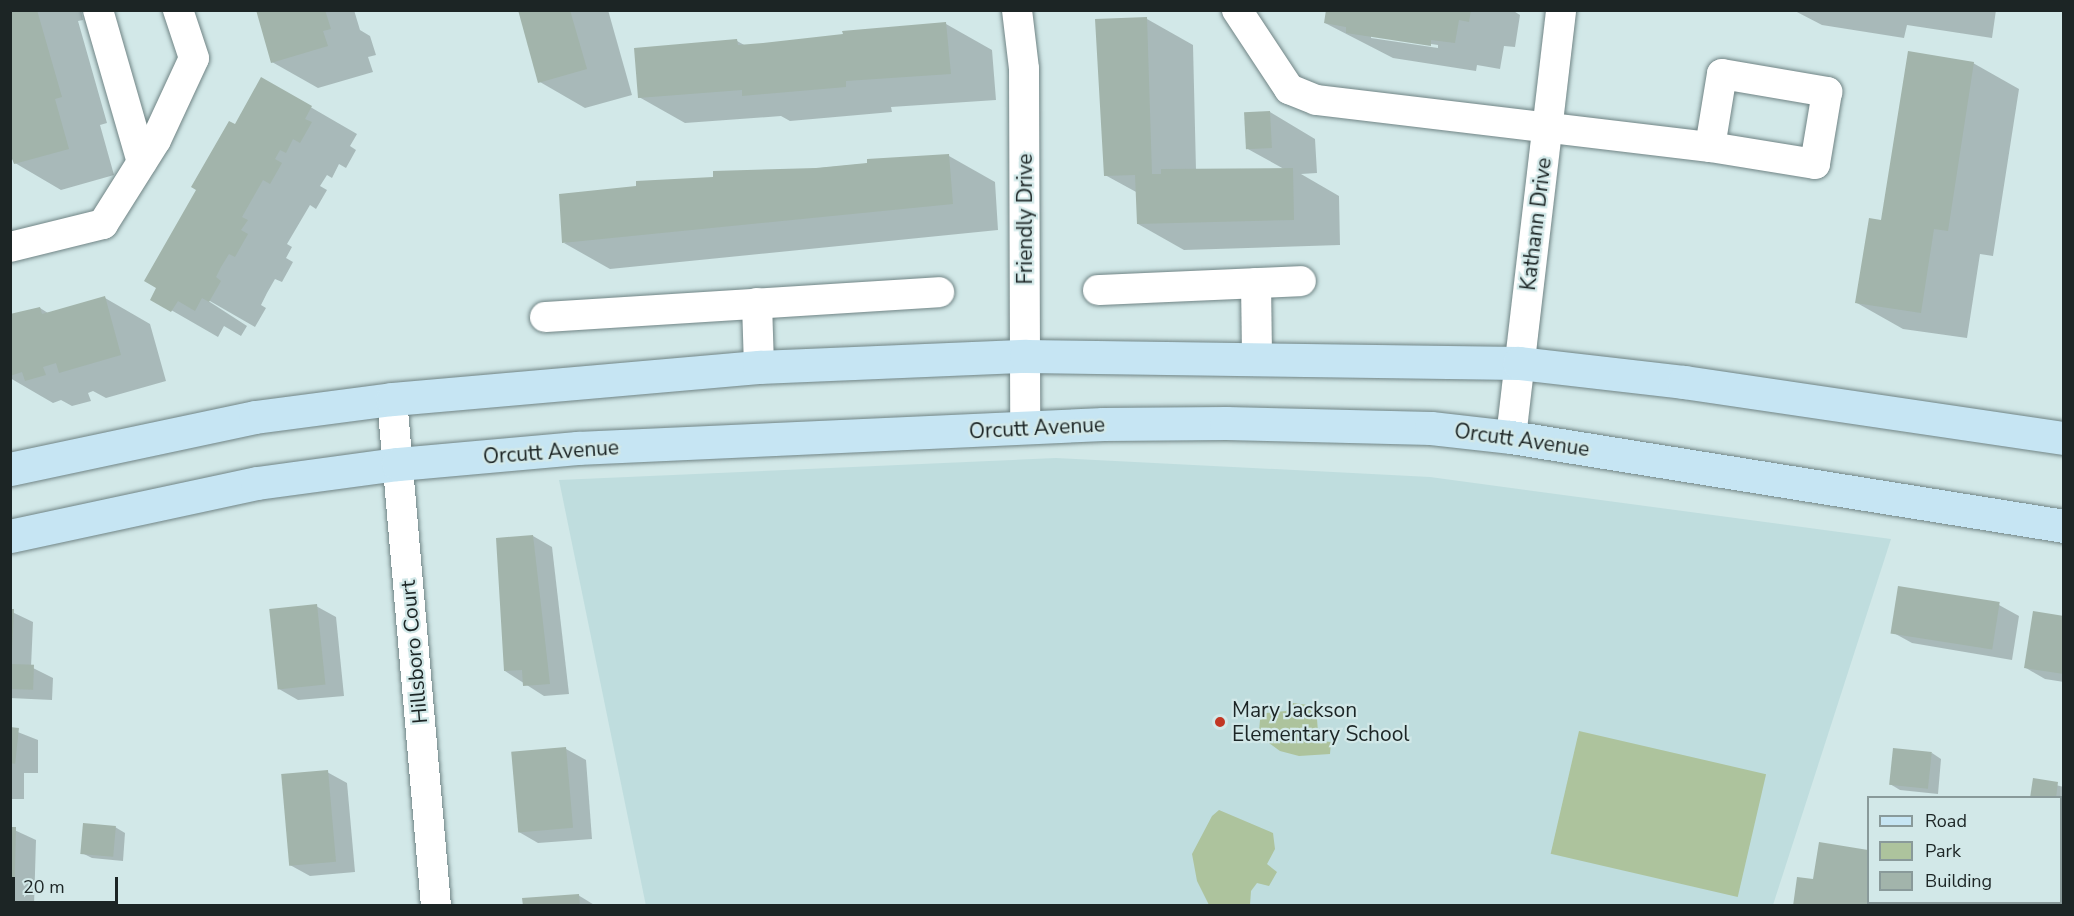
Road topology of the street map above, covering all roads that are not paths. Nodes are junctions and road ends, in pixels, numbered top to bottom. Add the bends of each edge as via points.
1 (98, 10) edge
2 (178, 10) edge
3 (1017, 10) edge
4 (1237, 10) edge
5 (1561, 10) edge
6 (1548, 126) junction
7 (1710, 147) dead end
8 (142, 162) junction
9 (10, 247) edge
10 (1301, 280) dead end
11 (1256, 283) junction
12 (1098, 290) dead end
13 (939, 292) dead end
14 (757, 303) junction
15 (545, 317) dead end
16 (1026, 356) junction
17 (1257, 357) junction
18 (1519, 363) junction
19 (759, 366) junction
20 (392, 399) junction
21 (1025, 428) junction
22 (1511, 437) junction
23 (2064, 438) edge
24 (398, 464) junction
25 (10, 469) edge
26 (2064, 526) edge
27 (10, 536) edge
28 (436, 906) edge

1 - 8 street
2 - 8 street via 194,58
3 - 16 street, Friendly Drive via 1024,69
4 - 6 street via 1289,89 1302,96
5 - 6 street, Kathann Drive
6 - 7 street
6 - 18 street, Kathann Drive
8 - 9 street via 103,224
10 - 11 street
11 - 12 street
11 - 17 street
13 - 14 street
14 - 15 street
14 - 19 street
16 - 17 main road
16 - 19 main road
16 - 21 street, Friendly Drive
17 - 18 main road
18 - 22 street, Kathann Drive
18 - 23 main road via 1684,382
19 - 20 main road
20 - 24 street, Hillsboro Court
20 - 25 main road via 255,417
21 - 22 main road, Orcutt Avenue via 1226,423 1431,428
21 - 24 main road, Orcutt Avenue via 577,448
22 - 26 main road, Orcutt Avenue
24 - 27 main road, Orcutt Avenue via 257,483
24 - 28 street, Hillsboro Court

